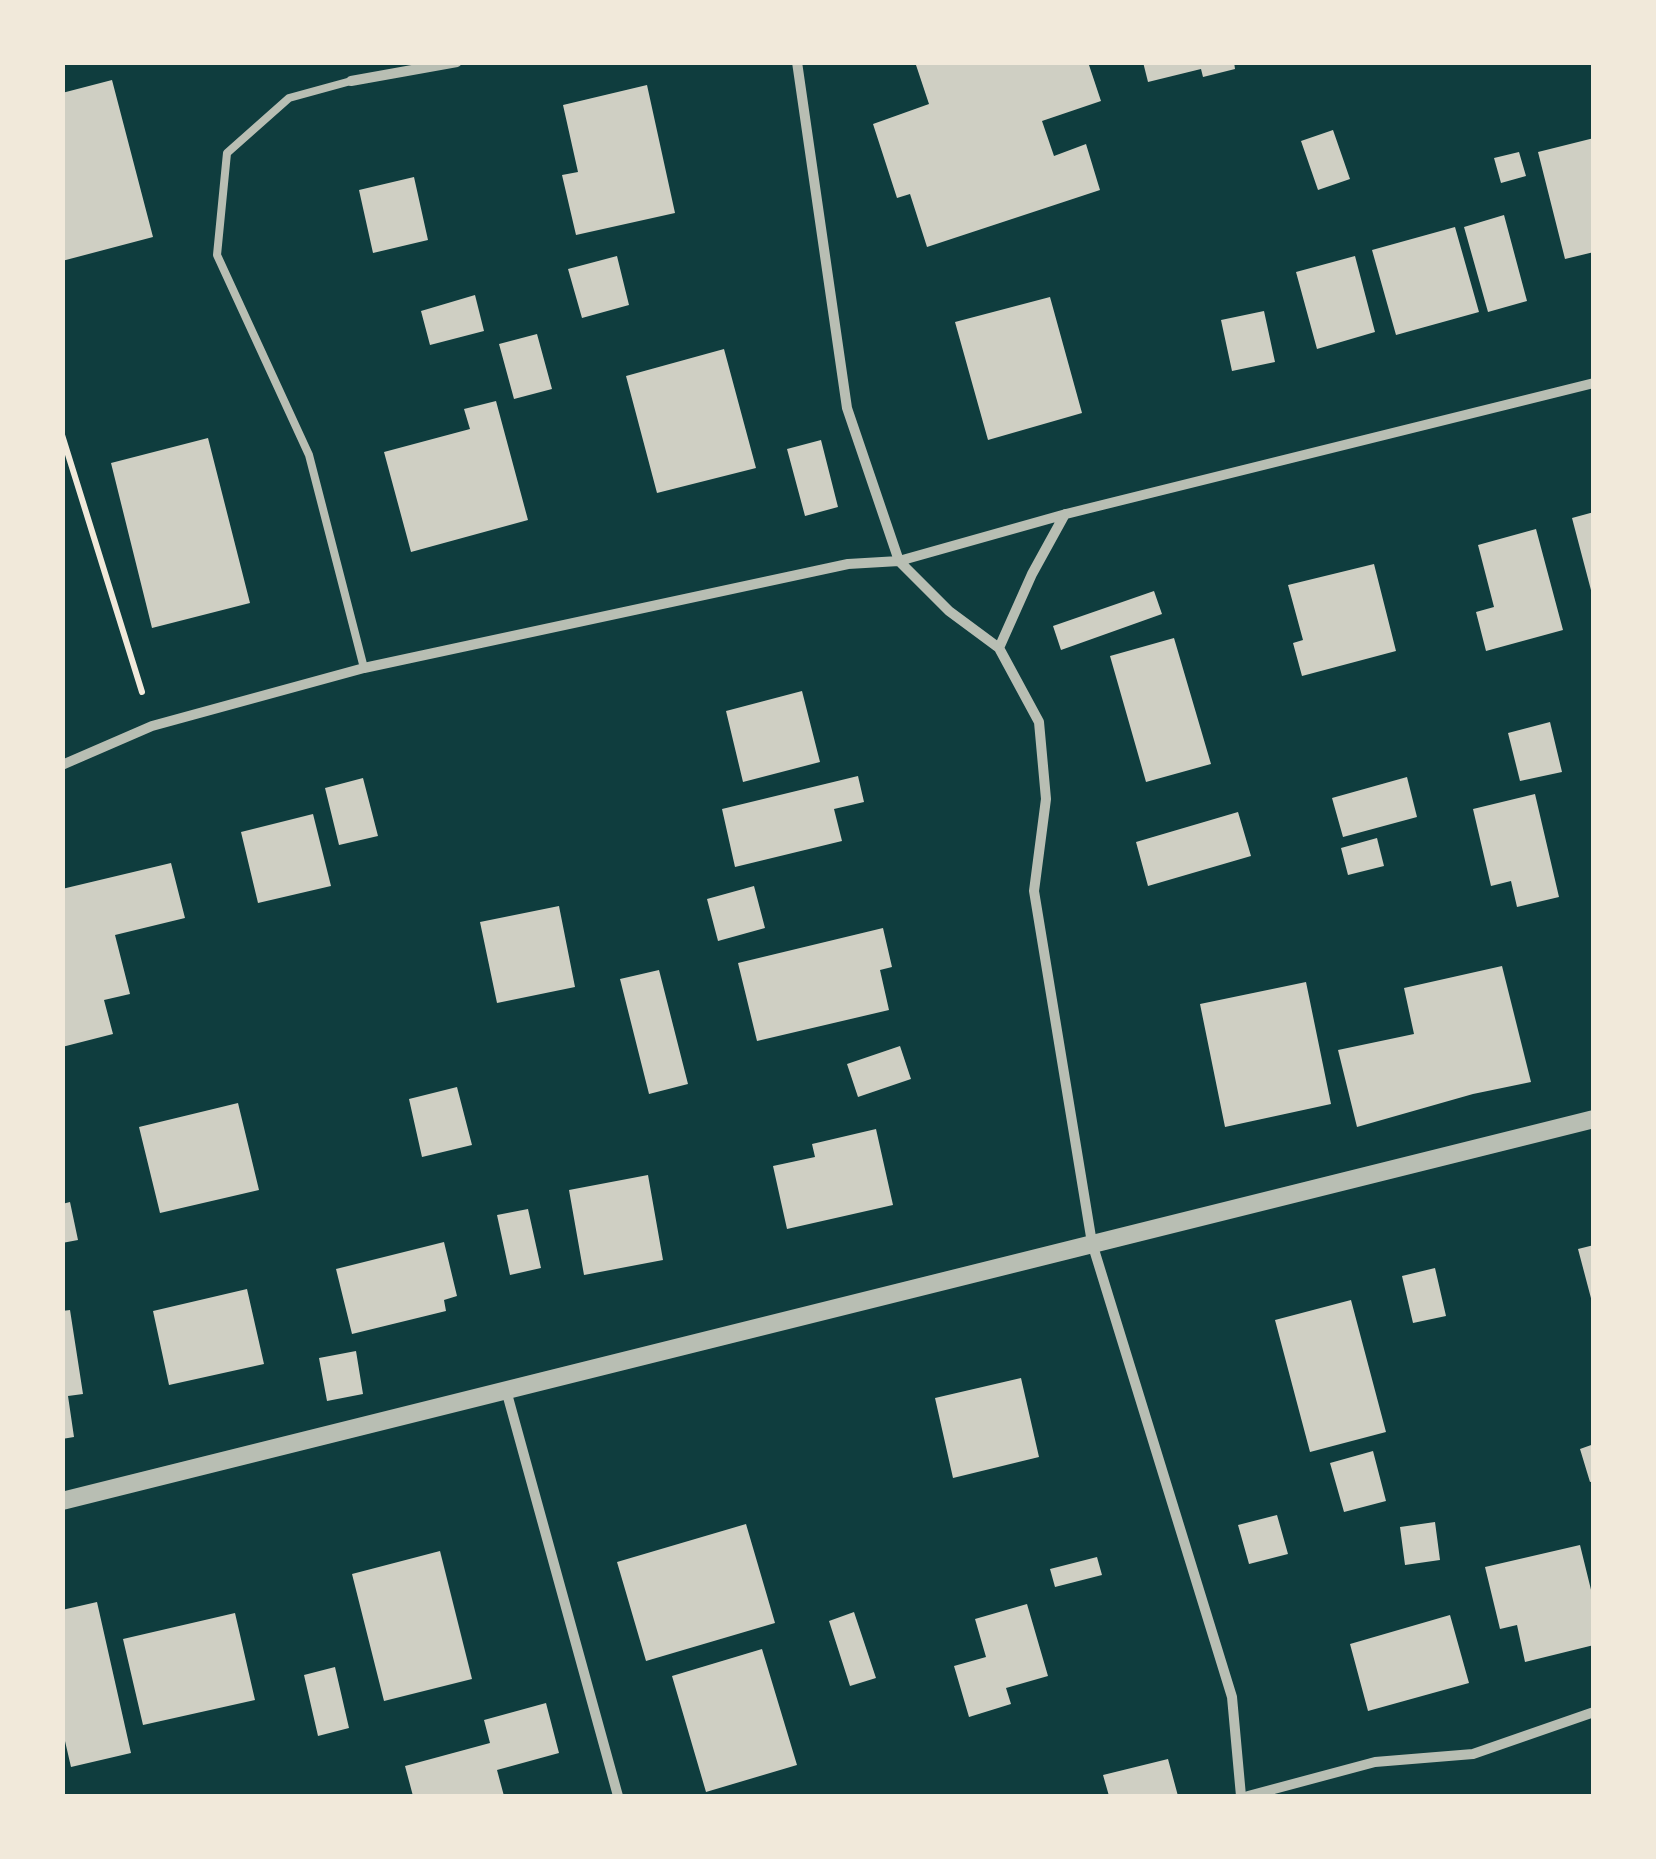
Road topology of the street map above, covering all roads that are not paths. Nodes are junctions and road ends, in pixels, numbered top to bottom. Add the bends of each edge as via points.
1 (457, 62) edge
2 (797, 62) edge
3 (351, 82) joint
4 (1594, 383) edge
5 (1066, 514) junction
6 (900, 561) junction
7 (999, 648) junction
8 (364, 668) junction
9 (62, 765) edge
10 (1594, 1119) edge
11 (1092, 1243) junction
12 (506, 1390) junction
13 (62, 1501) edge
14 (1594, 1712) edge
15 (618, 1796) edge
16 (1244, 1796) edge

1 - 3 street
2 - 6 street via 847,408
3 - 8 lane via 288,98 228,153 216,254 309,455
4 - 5 street
5 - 6 street
5 - 7 street
6 - 7 street
6 - 8 street via 848,564
7 - 11 street via 1039,722 1046,799 1034,891
8 - 9 street via 152,726
10 - 11 street
11 - 12 street
11 - 16 street via 1232,1697
12 - 13 street
12 - 15 street
14 - 16 street via 1474,1754 1375,1762

